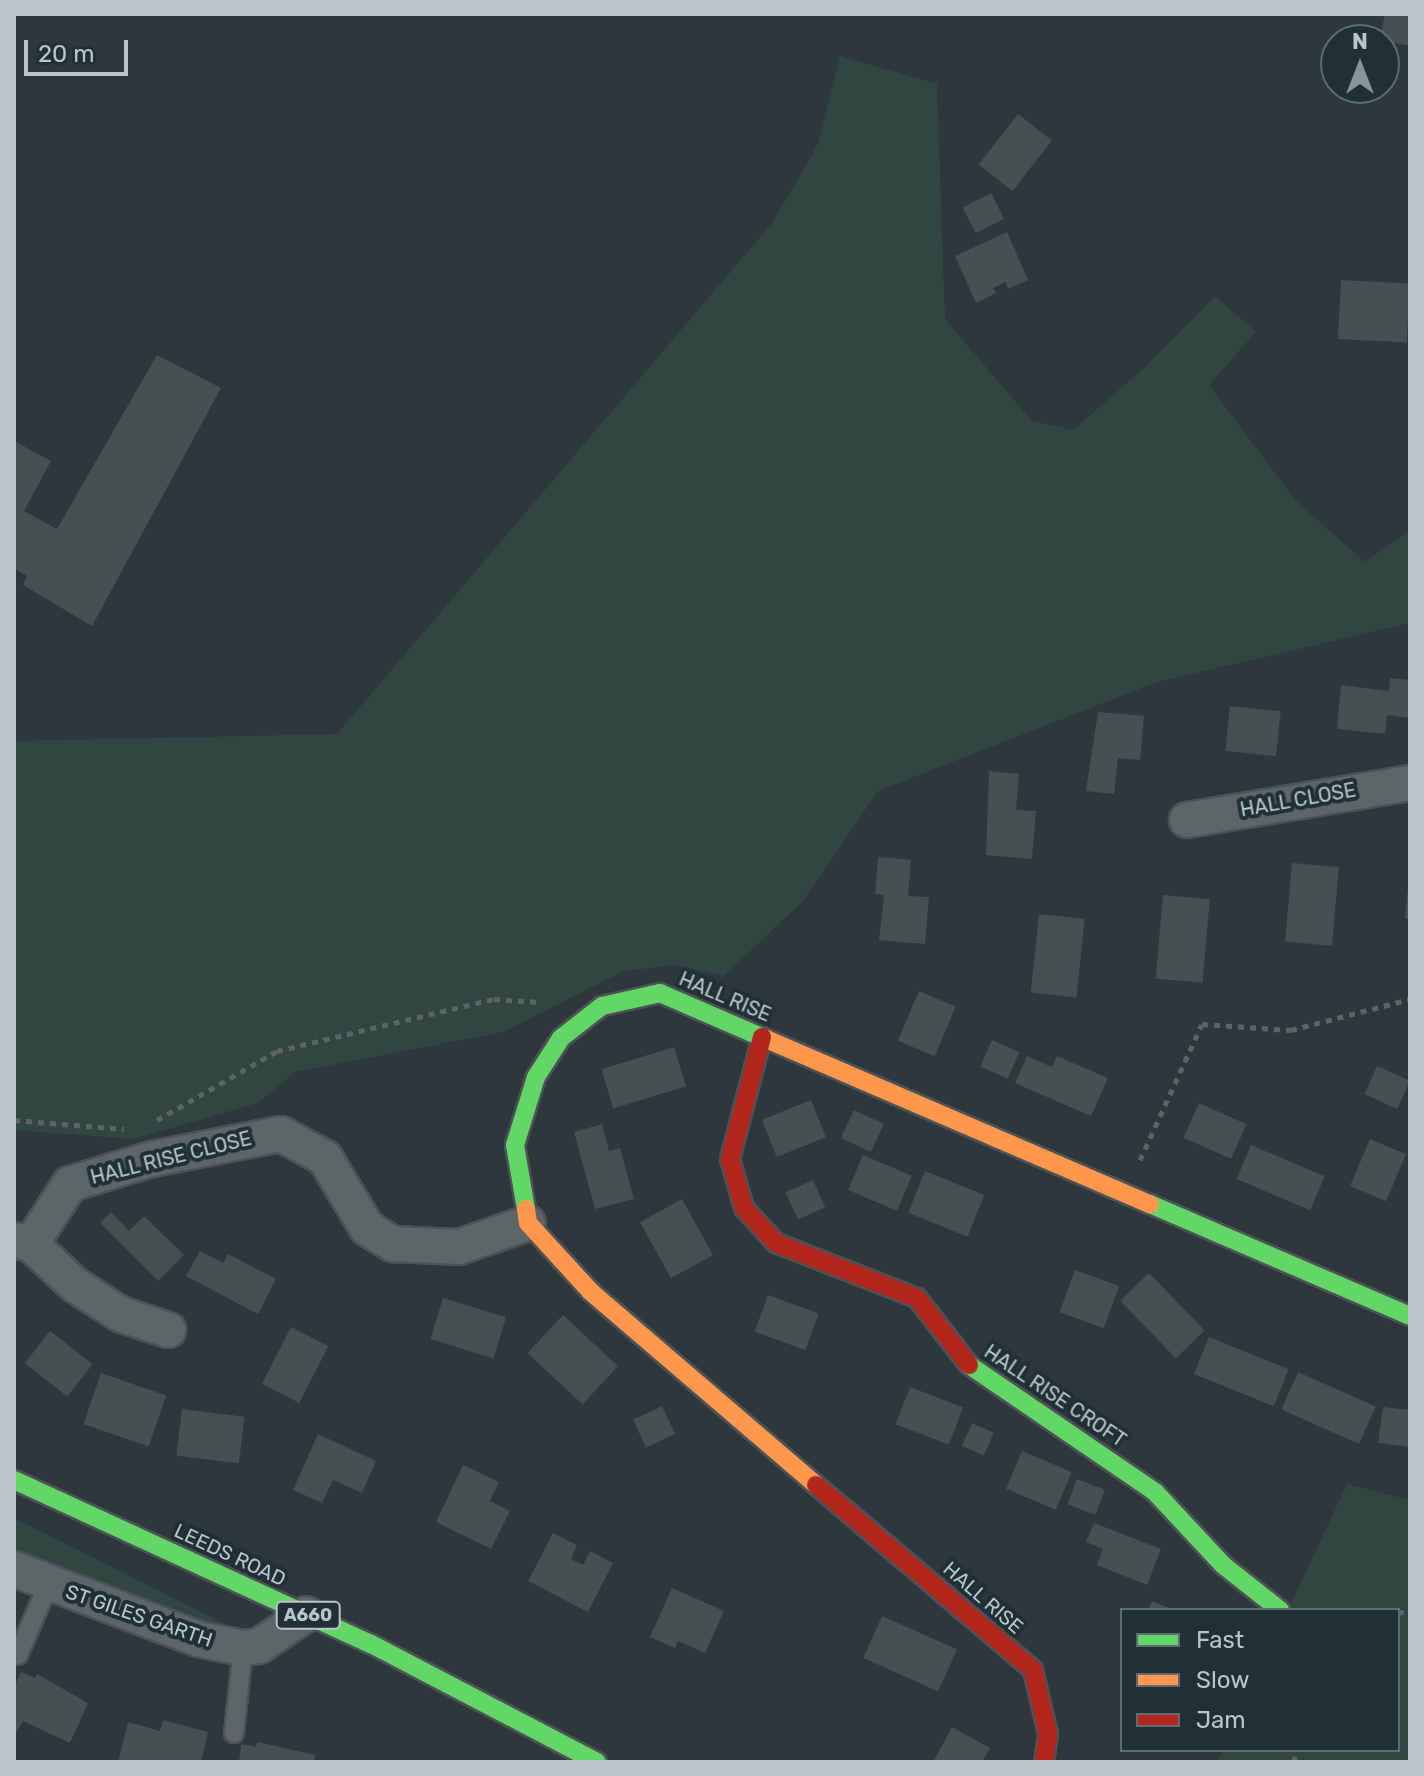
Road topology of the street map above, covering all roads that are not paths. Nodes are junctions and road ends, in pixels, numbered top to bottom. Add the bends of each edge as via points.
1 (1410, 783) edge
2 (1187, 820) dead end
3 (762, 1037) junction
4 (528, 1223) junction
5 (23, 1242) edge
6 (1410, 1316) edge
7 (168, 1330) dead end
8 (14, 1480) edge
9 (14, 1569) edge
10 (48, 1585) junction
11 (1277, 1608) edge
12 (306, 1614) junction
13 (243, 1648) junction
14 (18, 1655) dead end
15 (234, 1733) dead end
16 (597, 1762) edge
17 (1044, 1762) edge

1 - 2 street, HALL CLOSE
3 - 4 main road, HALL RISE via 660,993 602,1006 561,1038 536,1077 515,1145
3 - 6 main road, HALL RISE
3 - 11 main road, HALL RISE CROFT via 730,1159 744,1208 776,1243 917,1298 965,1362 1155,1492 1223,1565
4 - 5 street, HALL RISE CLOSE via 459,1247 393,1244 367,1228 325,1158 281,1134 152,1159 70,1184
4 - 17 main road, HALL RISE via 591,1292 1033,1670 1048,1734
5 - 7 street, HALL RISE CLOSE via 120,1314
8 - 12 main road, LEEDS ROAD / A660
9 - 10 street, ST GILES GARTH
10 - 13 street, ST GILES GARTH via 198,1639
10 - 14 lane
12 - 13 street via 259,1646
12 - 16 main road, LEEDS ROAD / A660
13 - 15 lane

